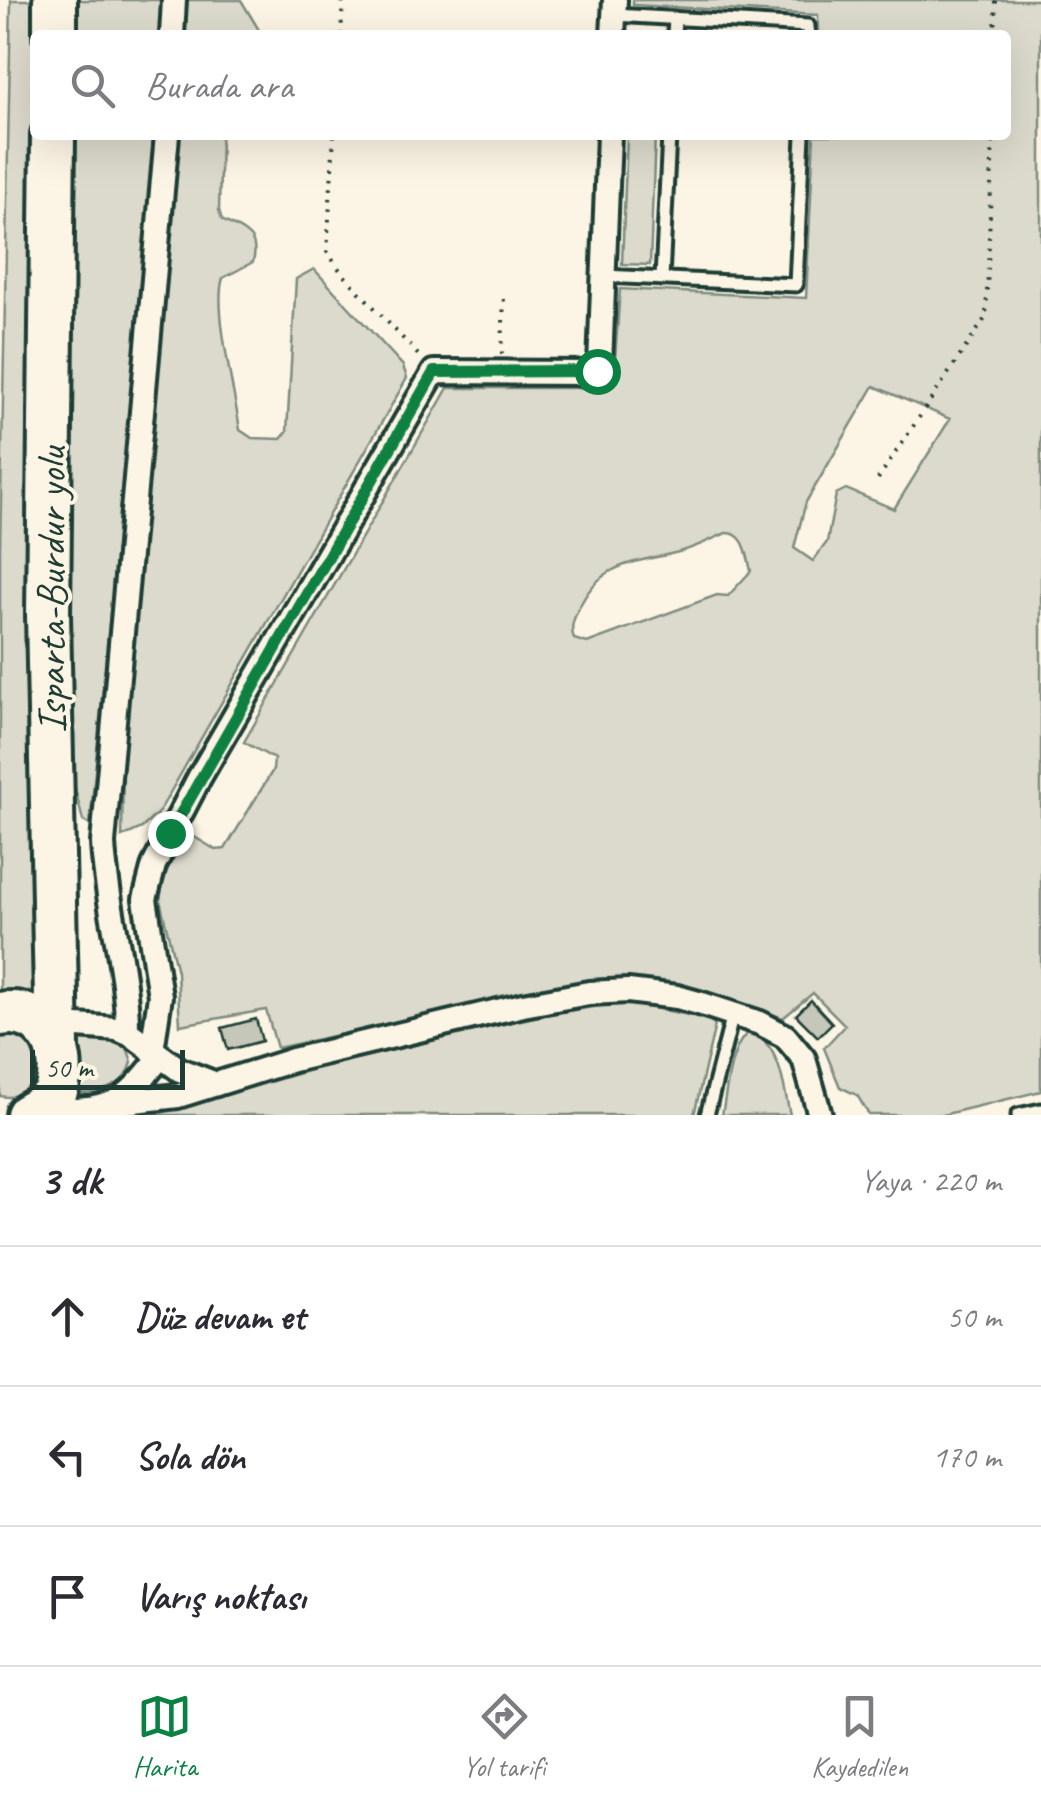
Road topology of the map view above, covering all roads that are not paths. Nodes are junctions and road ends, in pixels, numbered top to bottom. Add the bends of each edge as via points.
1 (55, 0) edge
2 (174, 0) edge
3 (614, 17) edge
4 (674, 18) junction
5 (55, 30) edge
6 (172, 30) edge
7 (674, 30) edge
8 (808, 30) edge
9 (53, 140) edge
10 (167, 140) edge
11 (609, 140) edge
12 (669, 140) edge
13 (803, 140) edge
14 (603, 276) junction
15 (662, 278) junction
16 (0, 1014) edge
17 (734, 1014) junction
18 (52, 1031) junction
19 (127, 1033) junction
20 (156, 1054) junction
21 (216, 1084) junction
22 (116, 1103) junction
23 (46, 1108) edge
24 (1041, 1110) edge
25 (708, 1115) edge
26 (820, 1115) edge
27 (1018, 1115) edge

1 - 5 highway
2 - 6 street
3 - 4 lane
4 - 7 lane
4 - 8 lane
9 - 18 highway, Isparta-Burdur yolu
10 - 19 street via 104,828
11 - 14 street
12 - 15 lane
13 - 15 lane via 796,285
14 - 15 lane
14 - 20 street via 597,371 434,372 199,778 154,865 145,899 160,996
16 - 18 highway via 26,1016
17 - 21 street via 664,995 589,992 357,1044
17 - 25 lane
17 - 26 street via 794,1045 811,1074
18 - 19 street via 100,1026
18 - 23 highway, Isparta-Burdur yolu
19 - 20 street
20 - 21 street
20 - 22 street via 138,1086
21 - 22 street via 160,1100
22 - 23 street
24 - 27 lane

